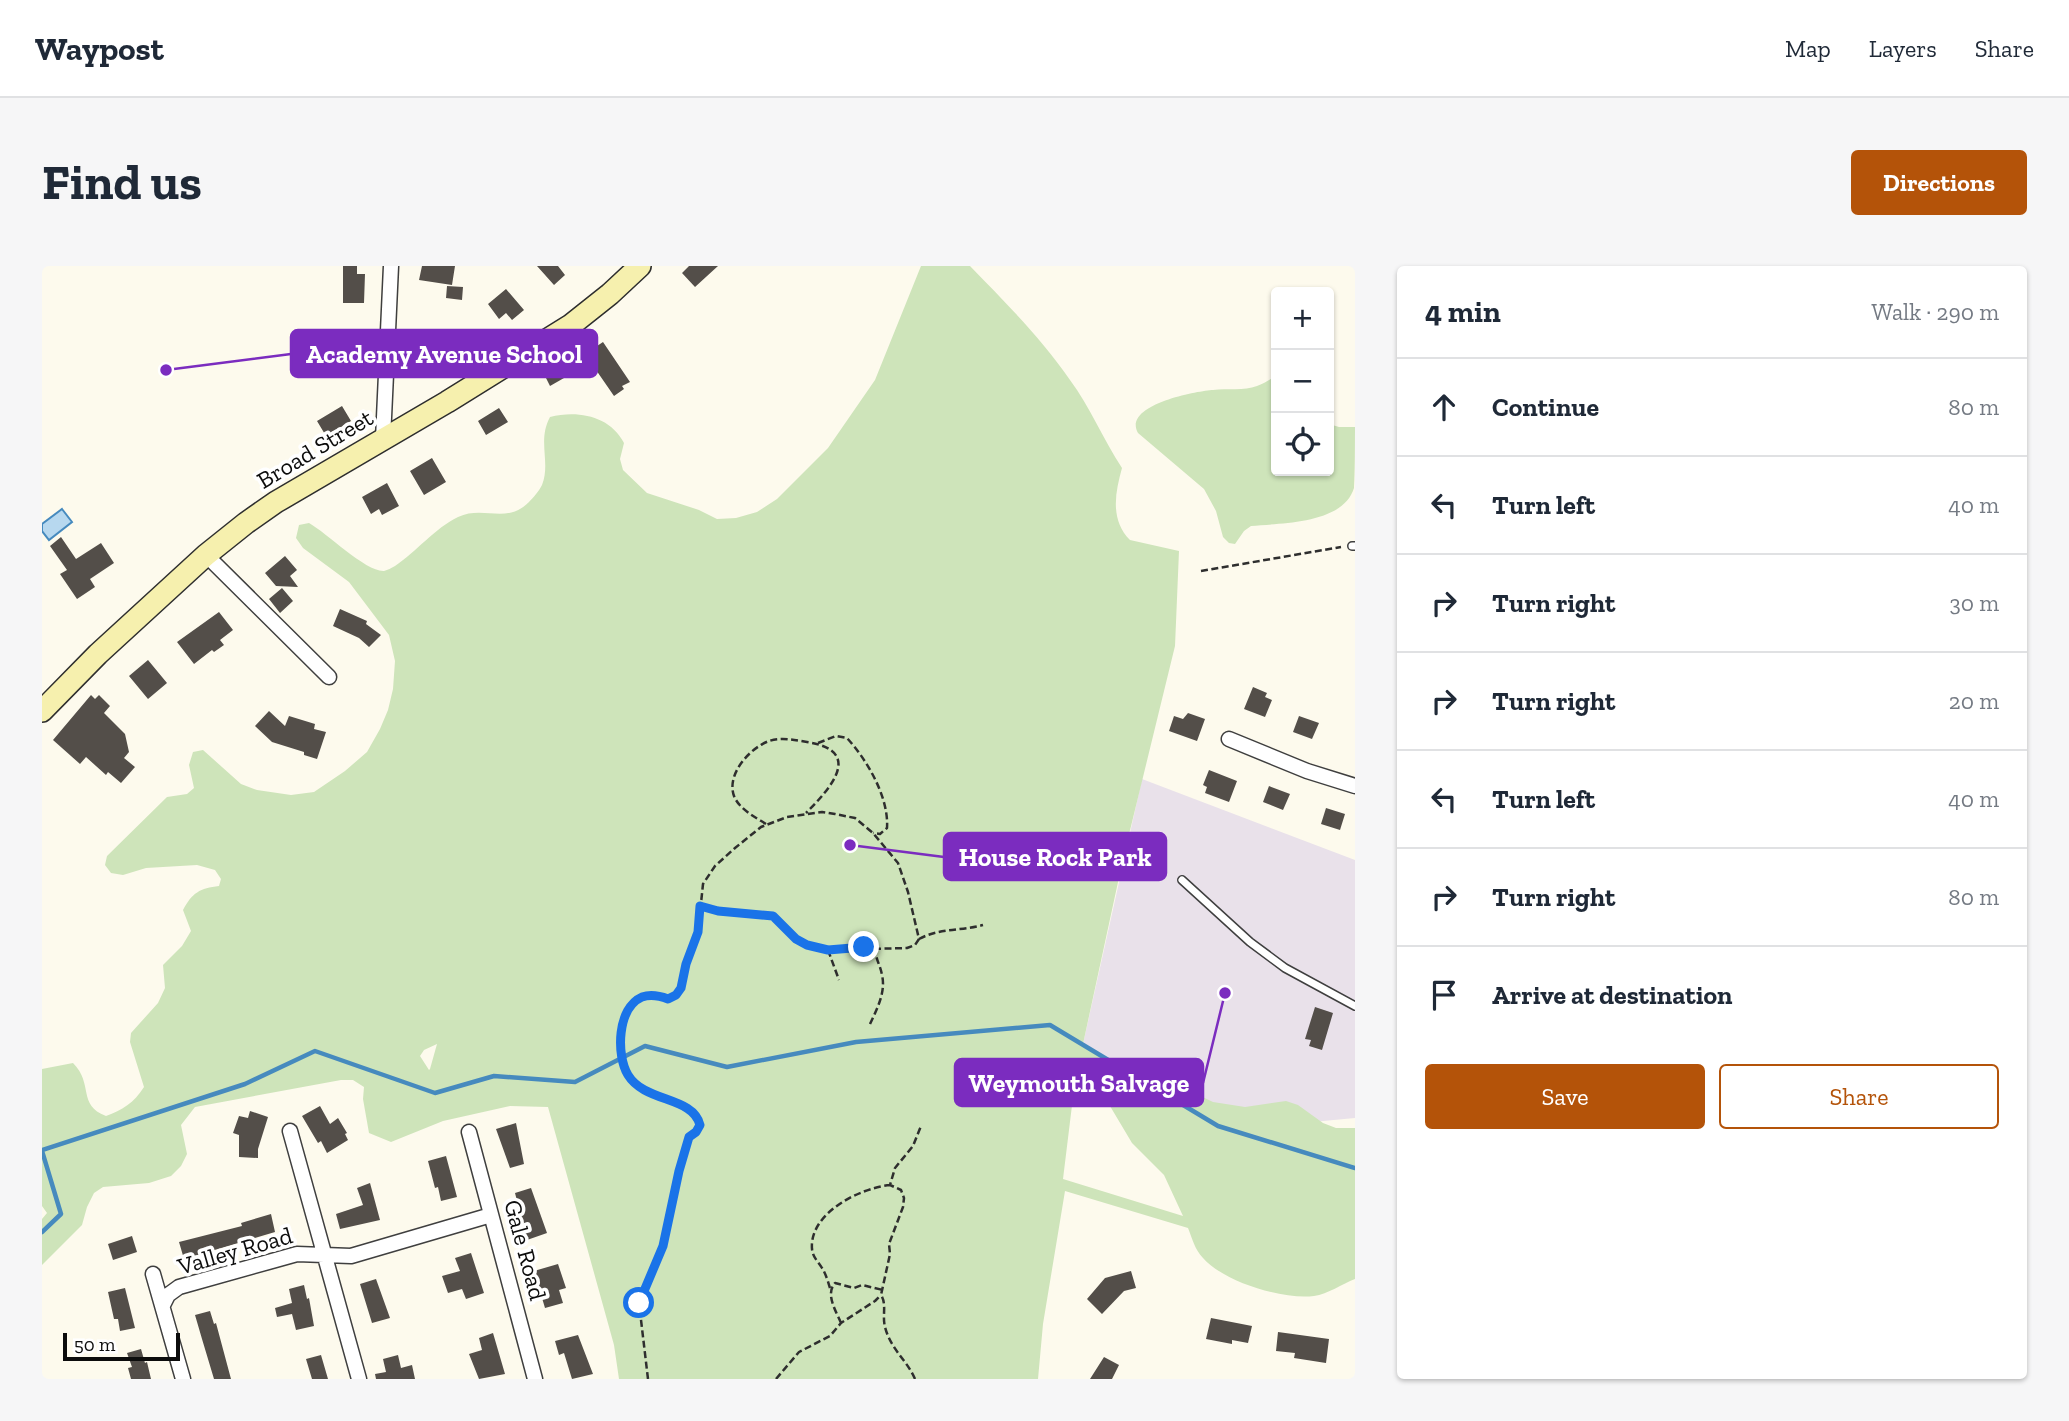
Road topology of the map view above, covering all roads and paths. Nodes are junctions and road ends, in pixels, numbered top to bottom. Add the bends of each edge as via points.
1 (391, 266) edge
2 (640, 266) edge
3 (383, 439) junction
4 (1353, 546) edge
5 (206, 555) junction
6 (1200, 571) dead end
7 (329, 677) dead end
8 (42, 711) edge
9 (1229, 739) dead end
10 (818, 744) junction
11 (1355, 786) edge
12 (806, 813) junction
13 (767, 825) junction
14 (873, 833) junction
15 (1182, 880) dead end
16 (700, 906) junction
17 (983, 925) dead end
18 (919, 939) junction
19 (874, 948) junction
20 (828, 950) junction
21 (839, 980) dead end
22 (1355, 1006) edge
23 (870, 1024) dead end
24 (921, 1126) dead end
25 (290, 1131) dead end
26 (469, 1132) dead end
27 (890, 1185) junction
28 (491, 1215) junction
29 (326, 1254) junction
30 (153, 1274) dead end
31 (830, 1288) junction
32 (882, 1292) junction
33 (163, 1305) junction
34 (841, 1323) junction
35 (183, 1379) edge
36 (359, 1379) edge
37 (535, 1379) edge
38 (648, 1379) edge
39 (776, 1379) edge
40 (915, 1379) edge

1 - 3 street
2 - 3 main road, Broad Street via 571,325
3 - 5 main road, Broad Street via 260,512
4 - 6 path
5 - 7 street
5 - 8 main road, Broad Street
9 - 11 street
10 - 12 path via 837,755 839,765 833,781
10 - 13 path via 785,738 768,742 753,750 735,774 734,795
10 - 14 path via 836,736 847,738 866,763 887,817 887,828
12 - 13 path
12 - 14 path via 855,818
13 - 16 path via 715,866 703,884
14 - 18 path via 898,863
15 - 22 lane via 1276,961
16 - 20 path via 773,916 796,939
16 - 38 path via 698,932 681,988 668,999 655,995 633,1003 621,1028 621,1051 629,1076 643,1091 689,1109 700,1125 689,1137 663,1246 639,1303
17 - 18 path via 929,933
18 - 19 path via 907,948
19 - 20 path
19 - 23 path via 884,984
20 - 21 path
24 - 27 path
25 - 29 street, Valley Road
26 - 28 street, Gale Road
27 - 31 path via 844,1201 829,1212 813,1236 812,1251
27 - 32 path via 901,1190 904,1198 889,1244
28 - 29 street, Valley Road via 351,1256
28 - 37 street, Gale Road
29 - 33 street, Valley Road via 297,1254 179,1287
29 - 36 street
30 - 33 street
31 - 32 path via 835,1283
31 - 34 path
32 - 34 path
32 - 40 path via 885,1328 894,1351
33 - 35 street
34 - 39 path via 830,1336 799,1352

